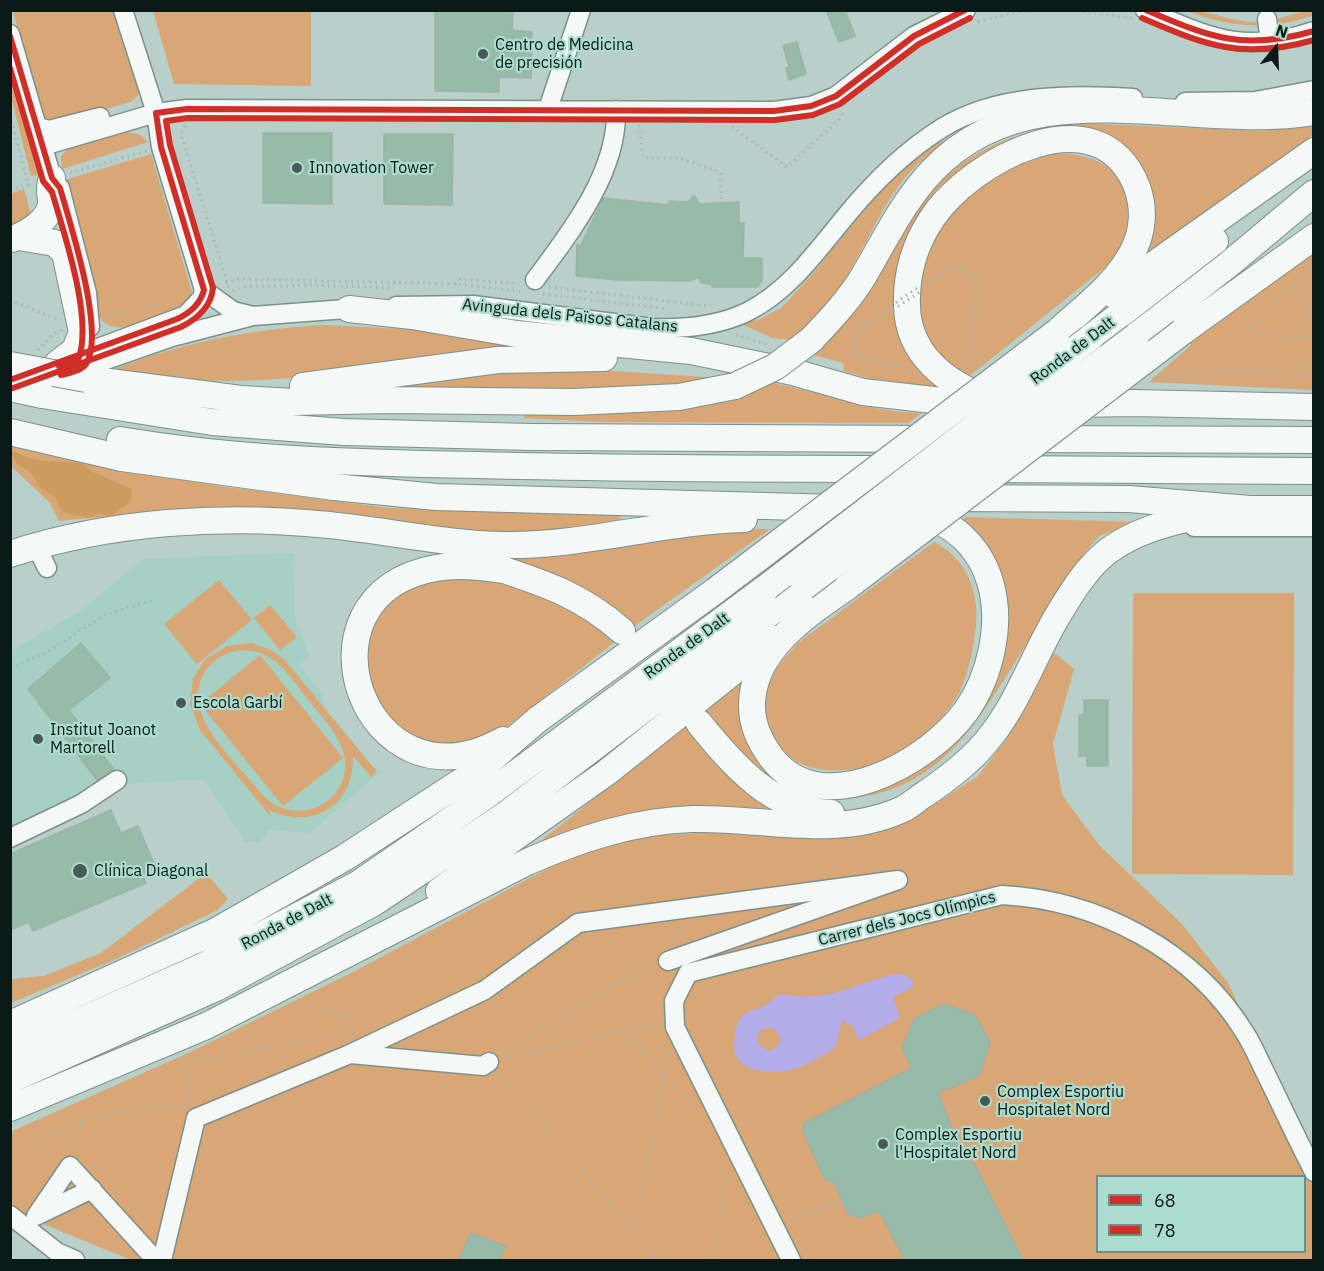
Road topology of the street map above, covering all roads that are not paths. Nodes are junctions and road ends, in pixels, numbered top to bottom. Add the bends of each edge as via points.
1 (123, 10) edge
2 (581, 10) edge
3 (966, 10) edge
4 (1145, 10) edge
5 (1267, 19) dead end
6 (1314, 31) edge
7 (10, 34) edge
8 (1270, 42) junction
9 (146, 83) junction
10 (1314, 90) edge
11 (1140, 98) junction
12 (136, 106) junction
13 (548, 109) junction
14 (616, 110) junction
15 (1314, 112) edge
16 (156, 113) junction
17 (1192, 115) junction
18 (36, 126) junction
19 (43, 146) junction
20 (1314, 151) edge
21 (1314, 162) edge
22 (40, 181) junction
23 (1314, 193) edge
24 (1314, 220) edge
25 (1314, 237) edge
26 (14, 238) edge
27 (532, 284) road end
28 (212, 291) junction
29 (1227, 298) junction
30 (349, 309) junction
31 (96, 316) junction
32 (253, 316) junction
33 (1057, 332) junction
34 (121, 338) junction
35 (90, 350) junction
36 (20, 361) edge
37 (750, 362) junction
38 (75, 370) junction
39 (10, 380) edge
40 (10, 388) edge
41 (162, 389) junction
42 (10, 393) edge
43 (1075, 404) junction
44 (1314, 407) edge
45 (10, 422) edge
46 (10, 432) edge
47 (1314, 440) edge
48 (1314, 471) edge
49 (623, 500) junction
50 (1250, 509) junction
51 (1314, 509) edge
52 (199, 522) junction
53 (1314, 527) edge
54 (1150, 530) junction
55 (974, 552) junction
56 (10, 554) edge
57 (504, 570) junction
58 (810, 613) junction
59 (622, 631) dead end
60 (537, 720) junction
61 (699, 723) dead end
62 (117, 780) dead end
63 (925, 794) junction
64 (10, 838) edge
65 (358, 947) junction
66 (680, 988) junction
67 (10, 1024) edge
68 (10, 1052) edge
69 (350, 1054) junction
70 (489, 1062) road end
71 (10, 1080) edge
72 (57, 1089) junction
73 (10, 1108) edge
74 (10, 1114) edge
75 (1314, 1172) edge
76 (92, 1189) dead end
77 (10, 1215) edge
78 (75, 1260) edge
79 (161, 1260) edge
80 (791, 1260) edge

1 - 9 street
2 - 13 street
3 - 14 street via 914,36 836,96 811,106 774,111
4 - 8 street via 1229,42
5 - 8 street
6 - 8 street
7 - 18 street
9 - 12 street via 144,98
9 - 16 street
10 - 11 street, Avinguda dels Països Catalans via 1255,101
11 - 17 highway
11 - 30 street, Avinguda dels Països Catalans via 1068,96 1015,102 977,111 943,127 902,157 806,265 773,293 747,312 701,326 653,328 448,304
12 - 16 street
12 - 18 street via 49,130
13 - 14 street
13 - 16 street via 187,109
14 - 27 street via 616,133 590,197
15 - 17 highway via 1251,117
16 - 19 street
16 - 28 street via 161,147
17 - 41 highway, bridge via 1096,109 1055,111 996,127 971,140 934,169 916,190 861,279 811,340 775,367 735,386 679,397 574,402 294,402
18 - 19 street
19 - 22 street
20 - 33 highway
21 - 68 highway, Ronda de Dalt, bridge via 767,587 487,795 358,884 205,965
22 - 26 highway via 49,186 50,209 37,225
22 - 31 street via 60,188
23 - 71 highway, Ronda de Dalt, bridge via 1136,336 505,815 375,902 216,988
24 - 29 highway
25 - 29 highway
26 - 38 highway via 55,243 65,253 82,332 75,350
28 - 32 street, Avinguda dels Països Catalans via 233,311
28 - 34 street via 186,315
29 - 58 highway, bridge
30 - 32 street, Avinguda dels Països Catalans
30 - 37 highway via 517,334 691,351
31 - 34 street via 108,335
31 - 35 street
32 - 38 street via 172,337
33 - 43 highway via 1127,262 1138,239 1142,215 1139,193 1125,167 1107,150 1074,140 1023,148 964,181 922,236 906,288 908,319 918,346 936,369 959,387 991,398
33 - 60 highway, bridge via 715,591
34 - 35 street
35 - 38 street
36 - 38 highway, bridge
37 - 41 highway via 498,360 332,384
37 - 43 highway via 854,390 906,399 984,406
38 - 39 street
38 - 41 highway
38 - 42 street
40 - 47 highway, bridge via 212,422 344,432 531,437
43 - 44 highway
45 - 48 highway via 136,443 331,462
46 - 49 highway via 122,458 334,487 436,497
49 - 50 highway via 761,496 1129,499
49 - 55 highway via 918,513 957,531
50 - 51 highway
50 - 54 highway via 1182,519
52 - 55 highway via 328,524 440,541 508,545 730,519 886,521 935,529
52 - 56 highway via 79,534
52 - 57 highway via 384,542 450,554
53 - 54 street
54 - 63 highway via 1108,552 1089,569 1051,627 988,739 967,763
55 - 58 highway via 989,579 996,614 991,651 979,687 967,709 938,742 905,765 880,776 838,785 806,781 774,761 759,738 752,704 756,680 772,650
57 - 59 highway via 560,589
57 - 60 highway via 435,568 395,584 378,597 365,617 353,661 355,678 366,708 383,728 420,752 444,756 483,750
58 - 65 highway via 597,779
60 - 67 highway via 479,770 344,858 216,931
61 - 63 highway via 757,785 801,808 826,813 854,812
62 - 64 street via 81,804
63 - 65 highway via 905,808 847,824 694,819 622,827 527,862
65 - 72 highway via 206,1026
66 - 69 street via 666,957 898,880 578,923 485,990
66 - 75 street, Carrer dels Jocs Olímpics via 688,974 1002,895 1036,897 1072,906 1116,921 1156,945 1213,989 1246,1034
66 - 80 street via 674,1001 675,1028
69 - 70 street via 483,1066
69 - 79 street via 196,1118
72 - 73 highway
72 - 74 highway
76 - 79 street via 152,1256
77 - 78 street via 57,1252

